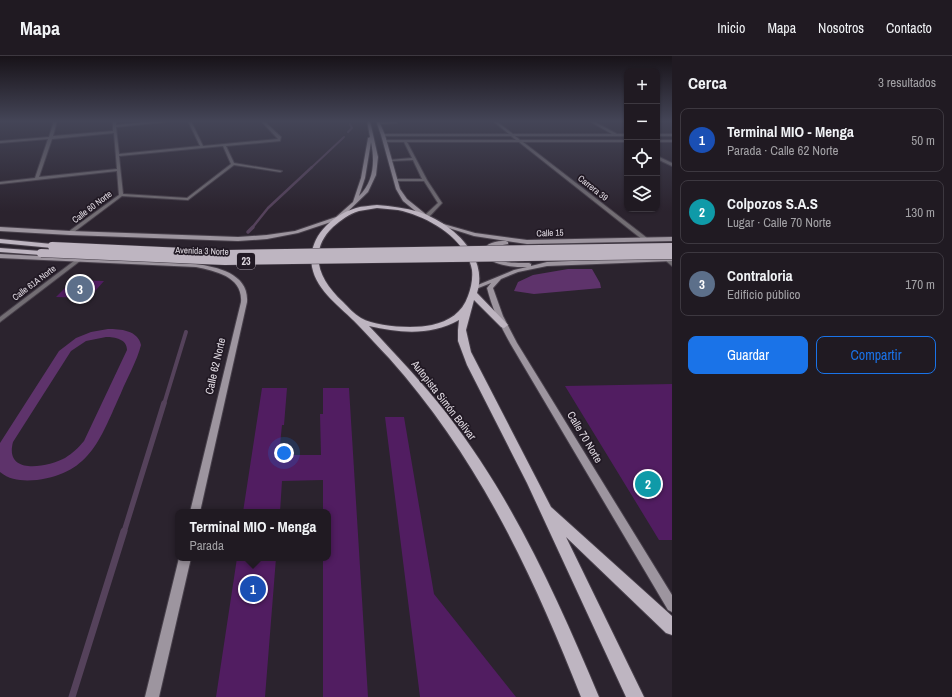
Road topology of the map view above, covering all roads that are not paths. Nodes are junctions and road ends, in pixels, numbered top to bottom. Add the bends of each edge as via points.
1 (47, 151) edge
2 (117, 151) edge
3 (165, 151) edge
4 (227, 151) edge
5 (368, 151) edge
6 (375, 151) edge
7 (388, 151) edge
8 (410, 151) edge
9 (531, 151) edge
10 (118, 156) junction
11 (660, 159) edge
12 (391, 160) junction
13 (414, 160) junction
14 (233, 164) junction
15 (672, 165) edge
16 (119, 170) junction
17 (280, 171) dead end
18 (37, 178) junction
19 (396, 180) junction
20 (425, 180) junction
21 (0, 183) edge
22 (121, 195) junction
23 (354, 203) junction
24 (338, 218) junction
25 (428, 219) junction
26 (0, 229) edge
27 (70, 233) junction
28 (645, 239) junction
29 (672, 239) edge
30 (0, 241) edge
31 (527, 242) junction
32 (672, 247) edge
33 (0, 250) edge
34 (448, 250) joint
35 (0, 256) edge
36 (670, 258) edge
37 (78, 260) junction
38 (547, 264) junction
39 (672, 264) edge
40 (186, 265) joint
41 (498, 279) junction
42 (473, 296) junction
43 (356, 318) junction
44 (0, 320) edge
45 (504, 325) junction
46 (546, 508) junction
47 (196, 509) edge
48 (184, 561) edge
49 (672, 606) edge
50 (672, 627) edge
51 (152, 697) edge
52 (590, 697) edge
53 (635, 697) edge

1 - 18 street
2 - 10 street, Calle 60 Norte
3 - 10 street
4 - 14 street
5 - 23 street via 363,178
6 - 23 street, Autopista Simón Bolívar via 374,175 366,192
7 - 12 street
8 - 13 street
9 - 28 street, Carrera 39
10 - 16 street, Calle 60 Norte
11 - 15 street
12 - 13 street
12 - 19 street
13 - 20 street
14 - 17 street
14 - 22 street via 188,198
16 - 18 street
16 - 22 street, Calle 60 Norte
18 - 21 street
19 - 20 street
19 - 25 street via 405,200
20 - 25 street via 440,203
22 - 27 street, Calle 60 Norte
23 - 24 street, Autopista Simón Bolívar
24 - 25 main road via 351,211 379,207 401,209
24 - 27 street, Avenida 3 Norte via 289,234 255,238
24 - 43 main road, Autopista Simón Bolívar via 324,232 318,243 315,255 316,268 331,296
25 - 31 street, Calle 15 via 474,234
25 - 42 main road via 455,236 466,249 476,271
26 - 27 street, Avenida 3 Norte
28 - 29 street, Calle 15
28 - 31 street, Calle 15
30 - 34 main road, Avenida 3 Norte / 23, bridge via 52,246 228,254
31 - 38 street via 494,244 488,246 485,253 493,260 508,264
32 - 34 main road, Calle 15 / 23, bridge
33 - 36 main road, Avenida 3 Norte / 23, bridge via 225,261
35 - 37 street, Avenida 3 Norte
36 - 38 street
36 - 39 street
37 - 40 street, Avenida 3 Norte
37 - 44 street, Calle 61A Norte
38 - 41 street via 516,271
40 - 47 street, Calle 62 Norte via 228,274 241,285 245,297
41 - 42 street
41 - 45 street, Calle 70 Norte via 490,288
42 - 43 main road via 457,318 423,329 380,327
42 - 45 main road
42 - 46 main road via 461,332 467,357
43 - 52 main road, Autopista Simón Bolívar via 424,392 493,494 565,634
45 - 49 street, Calle 70 Norte
46 - 50 main road
46 - 53 main road
48 - 51 street

